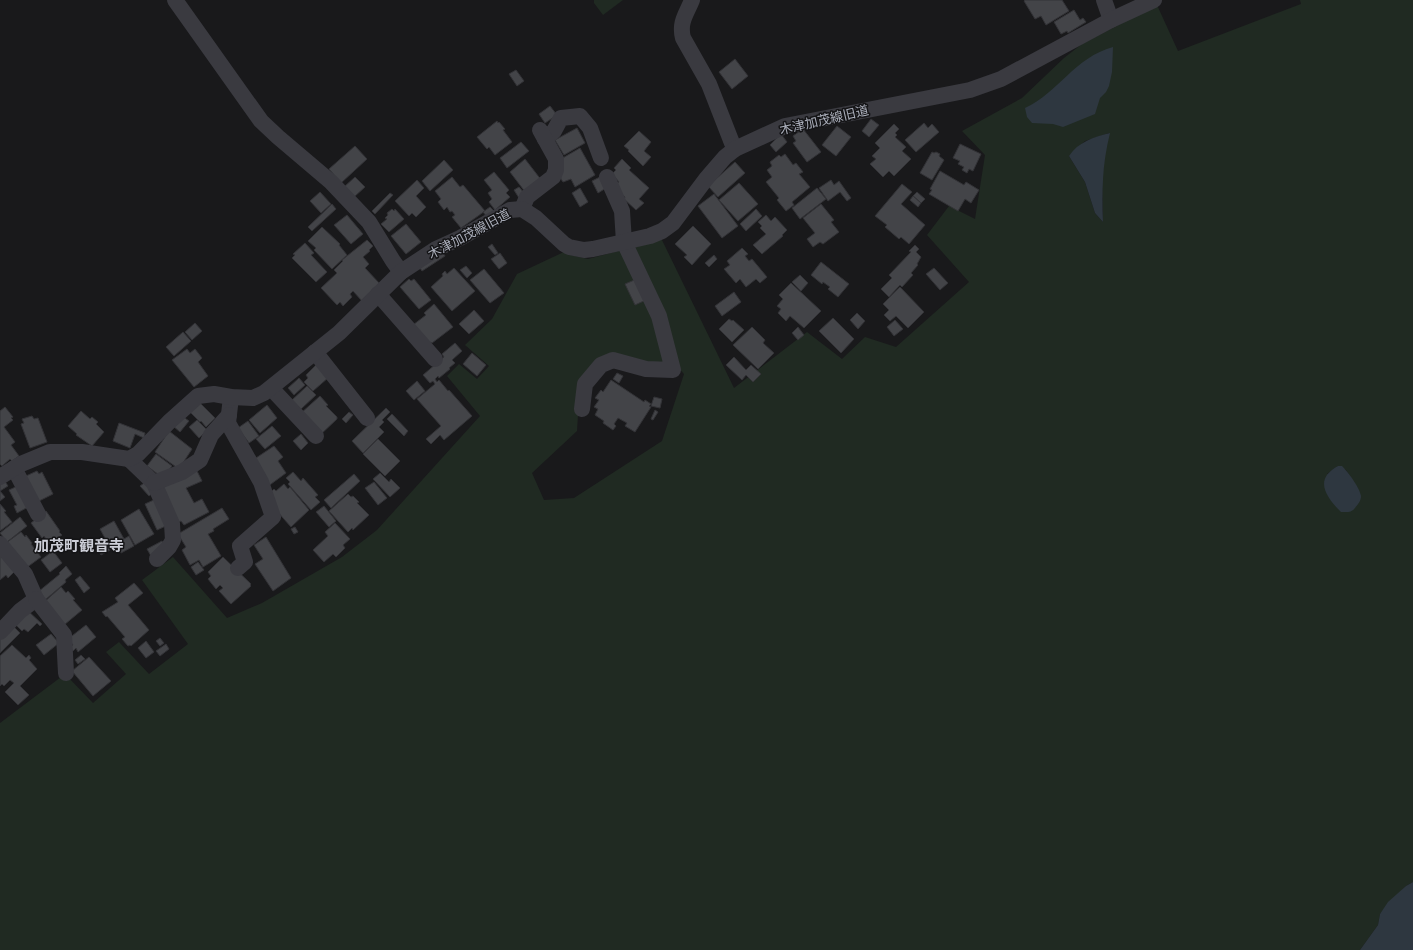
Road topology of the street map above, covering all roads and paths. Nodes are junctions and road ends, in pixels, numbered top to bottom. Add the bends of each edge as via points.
1 (175, 0) edge
2 (692, 0) edge
3 (1104, 0) edge
4 (1154, 0) edge
5 (1110, 20) junction
6 (735, 149) junction
7 (601, 158) dead end
8 (608, 177) dead end
9 (522, 209) junction
10 (624, 242) junction
11 (401, 272) junction
12 (378, 294) junction
13 (315, 352) junction
14 (435, 359) dead end
15 (270, 388) junction
16 (231, 397) junction
17 (582, 409) dead end
18 (229, 415) junction
19 (367, 418) dead end
20 (316, 436) dead end
21 (129, 459) junction
22 (14, 468) junction
23 (0, 477) edge
24 (154, 483) junction
25 (38, 514) dead end
26 (0, 544) edge
27 (157, 559) dead end
28 (238, 568) dead end
29 (36, 599) junction
30 (0, 632) edge
31 (66, 672) dead end

1 - 11 street via 261,121 331,182 369,222
2 - 6 street via 682,20 683,38 709,84
3 - 5 street
4 - 5 street, 木津加茂線旧道
5 - 6 street, 木津加茂線旧道 via 1006,76 970,90 785,126
6 - 10 street, 木津加茂線旧道 via 715,167 673,223 650,236
7 - 9 street via 590,128 580,116 561,118 554,131 542,134 556,159 556,170 553,177 527,197
8 - 10 street via 622,211
9 - 10 street, 木津加茂線旧道 via 536,218 564,244 576,249 593,249
9 - 11 street, 木津加茂線旧道 via 510,210 491,219 436,249
10 - 17 street via 659,316 673,370 646,369 613,360 601,366 585,384
11 - 12 street, 木津加茂線旧道
12 - 13 street, 木津加茂線旧道 via 339,333
12 - 14 street
13 - 15 street, 木津加茂線旧道
13 - 19 street
15 - 16 street, 木津加茂線旧道 via 264,394 253,398
15 - 20 street
16 - 18 street
16 - 21 street, 木津加茂線旧道 via 214,394 198,396 138,454
18 - 24 street via 211,435 200,460 182,472
18 - 28 street via 228,423 261,482 273,517 240,546 245,562
21 - 22 street via 82,452 50,452
21 - 24 street
22 - 23 street
22 - 25 street
24 - 27 street via 172,524 173,540
26 - 29 street via 25,574
29 - 30 street
29 - 31 street via 64,635

